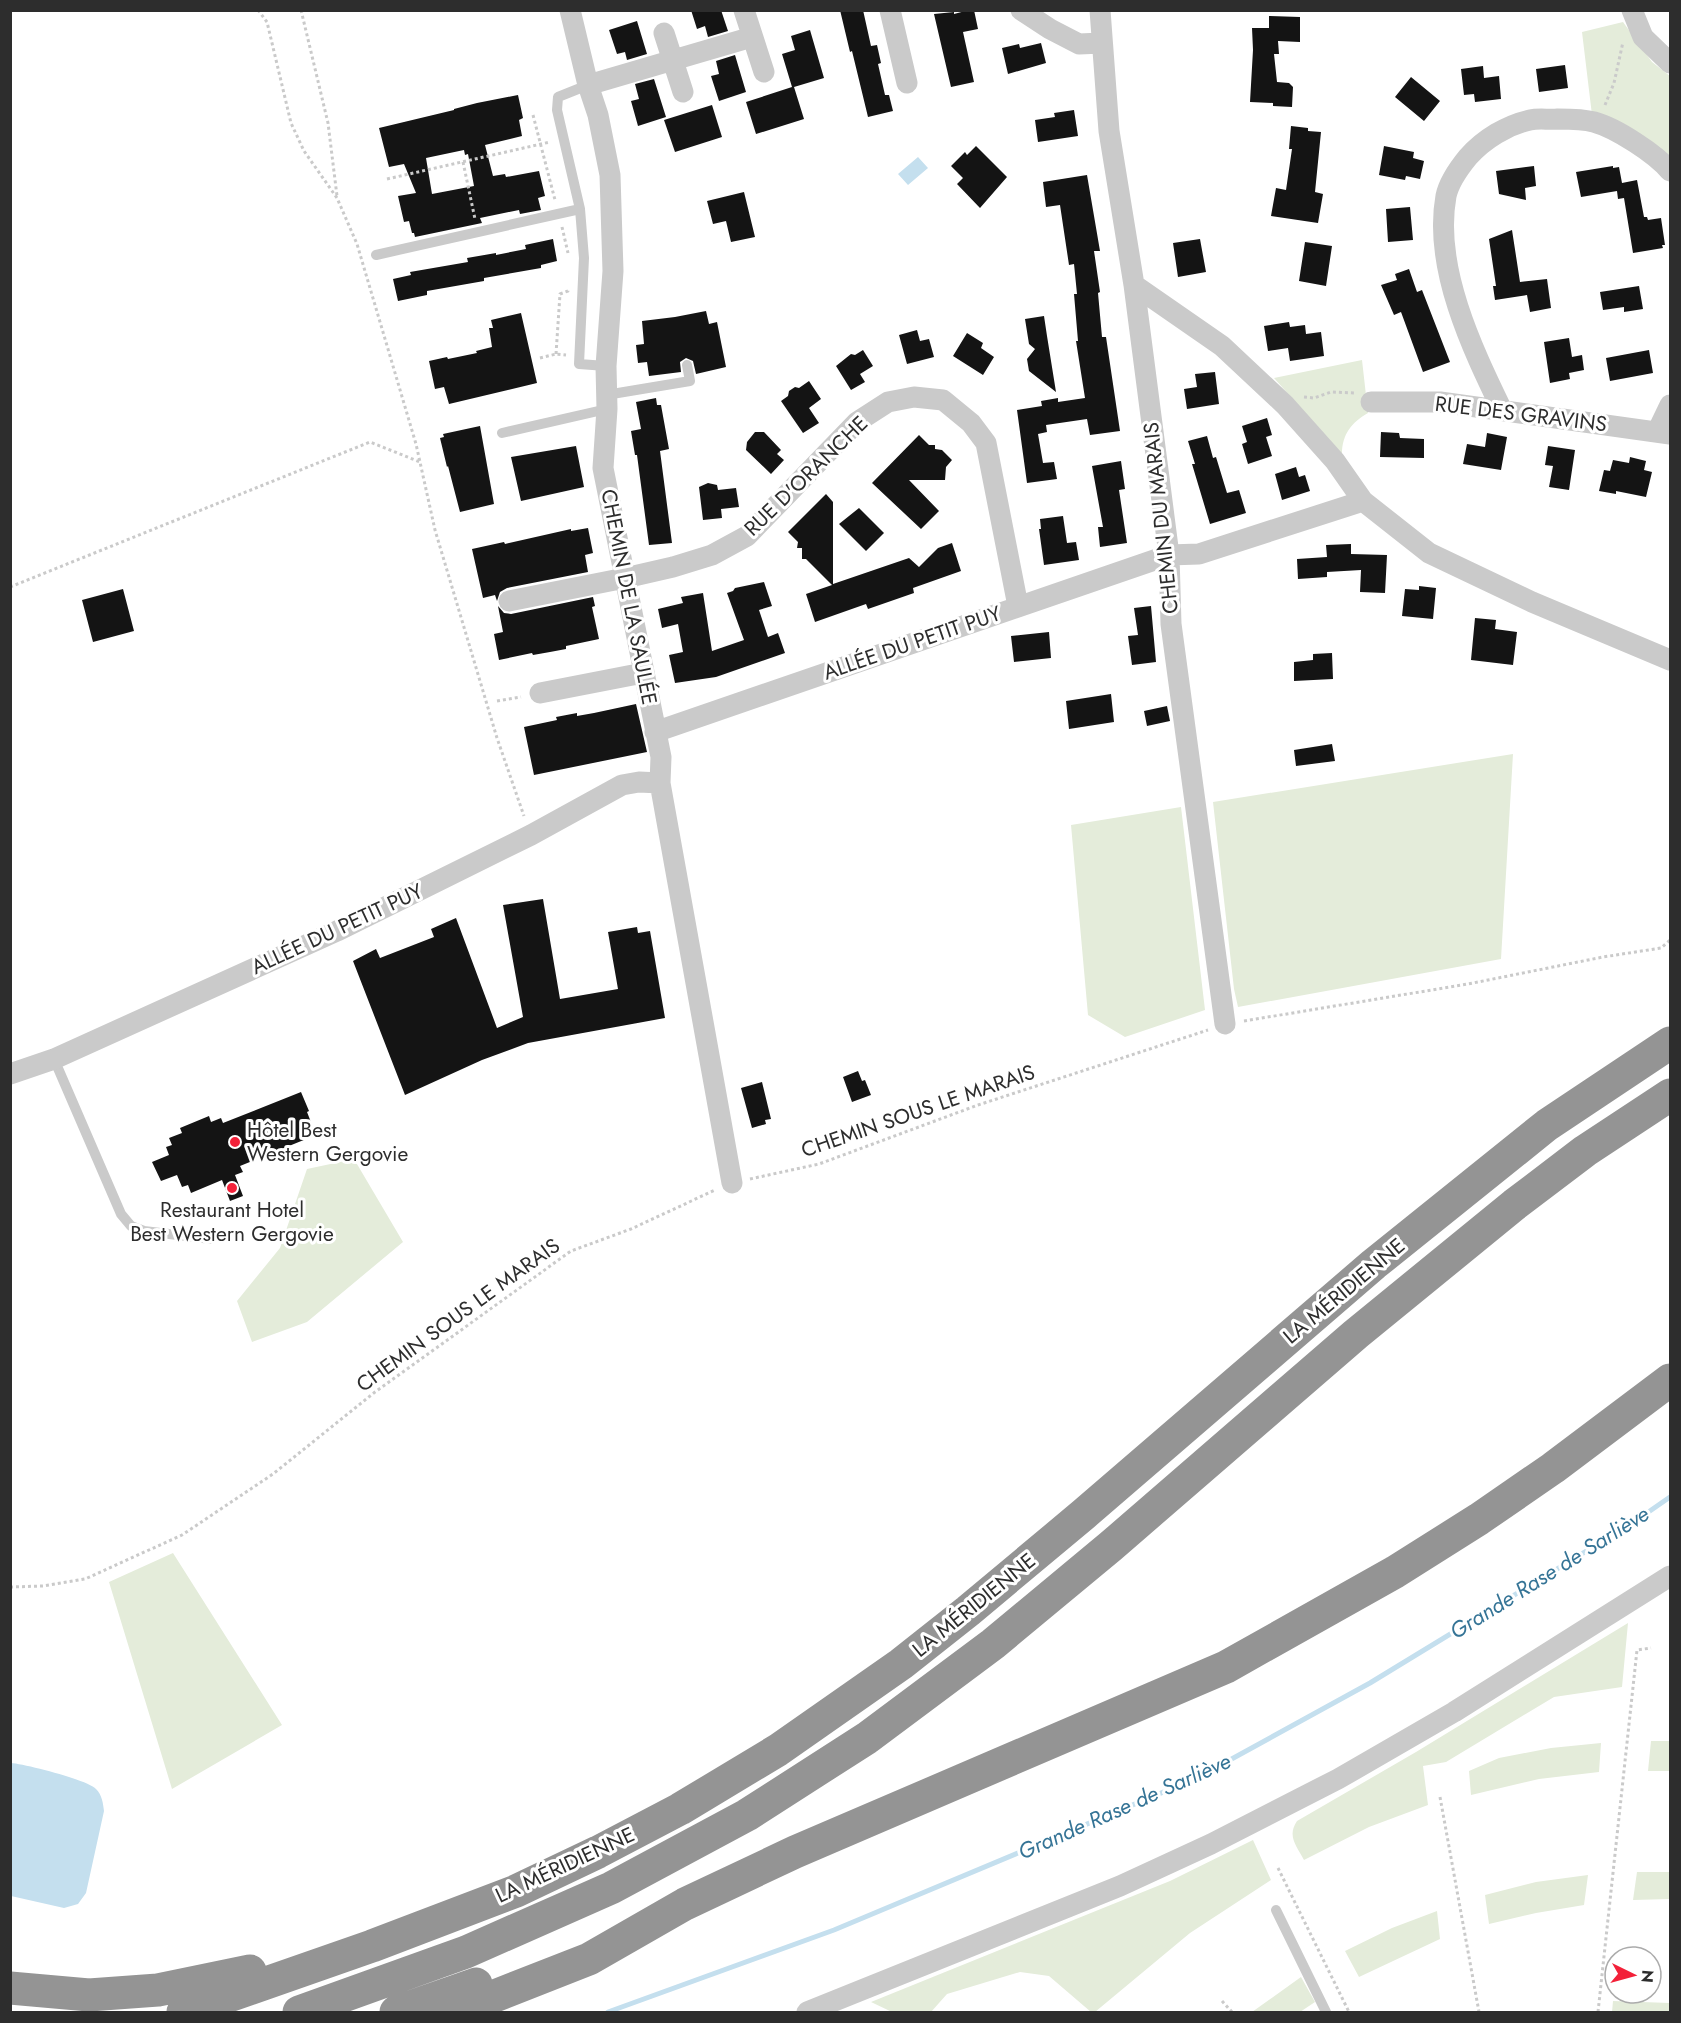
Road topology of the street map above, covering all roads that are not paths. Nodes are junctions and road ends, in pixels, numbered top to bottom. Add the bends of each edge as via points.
1 (570, 10) edge
2 (744, 10) edge
3 (890, 10) edge
4 (1021, 10) edge
5 (1100, 10) edge
6 (1633, 15) edge
7 (664, 33) dead end
8 (752, 37) junction
9 (1102, 43) junction
10 (673, 60) junction
11 (1671, 63) edge
12 (764, 72) dead end
13 (907, 83) dead end
14 (588, 85) junction
15 (683, 92) dead end
16 (1671, 171) edge
17 (580, 209) junction
18 (376, 255) dead end
19 (1134, 285) junction
20 (687, 365) dead end
21 (606, 366) junction
22 (607, 402) junction
23 (1371, 402) road end
24 (1671, 405) edge
25 (1502, 410) junction
26 (502, 433) dead end
27 (1664, 433) edge
28 (1364, 501) junction
29 (1168, 555) junction
30 (626, 578) junction
31 (509, 601) dead end
32 (1018, 606) junction
33 (1671, 660) edge
34 (643, 673) junction
35 (540, 693) road end
36 (655, 732) junction
37 (660, 783) junction
38 (1225, 1024) road end
39 (1671, 1043) edge
40 (54, 1059) junction
41 (10, 1074) edge
42 (1671, 1095) edge
43 (732, 1183) road end
44 (211, 1239) dead end
45 (1665, 1383) edge
46 (1671, 1576) edge
47 (685, 1904) junction
48 (1276, 1910) dead end
49 (372, 1946) junction
50 (10, 1988) edge
51 (834, 2008) edge
52 (183, 2013) edge
53 (299, 2013) edge
54 (396, 2013) edge
55 (454, 2013) edge
56 (807, 2013) edge
57 (1326, 2013) edge

1 - 14 street, CHEMIN DE LA SAULÉE
2 - 8 street
3 - 13 street
4 - 9 street via 1079,44
5 - 9 street, CHEMIN DU MARAIS
6 - 11 street via 1643,38
7 - 10 street
8 - 10 street
8 - 12 street
9 - 19 street, CHEMIN DU MARAIS via 1109,131
10 - 14 street
10 - 15 street
14 - 17 lane via 558,97 557,110
14 - 21 street, CHEMIN DE LA SAULÉE via 610,175 613,271
16 - 25 street via 1649,151 1594,122 1568,119 1531,120 1506,129 1480,144 1459,167 1446,193 1445,257 1470,339
17 - 18 lane
17 - 21 lane via 584,258 579,364
19 - 28 street via 1222,346 1335,461
19 - 29 street, CHEMIN DU MARAIS
20 - 22 lane via 690,381
21 - 22 street, CHEMIN DE LA SAULÉE
22 - 26 lane
22 - 30 street, CHEMIN DE LA SAULÉE via 603,468
23 - 25 street, RUE DES GRAVINS via 1440,402
24 - 27 street
25 - 27 street, RUE DES GRAVINS
28 - 29 street, ALLÉE DU PETIT PUY via 1199,554
28 - 33 street via 1429,553 1532,602
29 - 32 street, ALLÉE DU PETIT PUY
29 - 38 street, CHEMIN DU MARAIS via 1171,624
30 - 31 street, RUE D'ORANCHE
30 - 32 street, RUE D'ORANCHE via 712,555 747,536 856,422 888,402 914,397 943,400 971,423 986,442
30 - 34 street, CHEMIN DE LA SAULÉE
32 - 36 street, ALLÉE DU PETIT PUY
34 - 35 street
34 - 36 street, CHEMIN DE LA SAULÉE
36 - 37 street, CHEMIN DE LA SAULÉE via 661,757
37 - 40 street, ALLÉE DU PETIT PUY via 622,785 531,835 337,931
37 - 43 street, CHEMIN DE LA SAULÉE
39 - 49 highway, LA MÉRIDIENNE via 1538,1132 1374,1264 968,1611 825,1718 680,1809 598,1852 516,1891
40 - 41 street, ALLÉE DU PETIT PUY
40 - 44 lane via 121,1214 131,1226
42 - 53 highway, LA MÉRIDIENNE via 1585,1150 1514,1205 1356,1334 993,1644 867,1738 747,1815 610,1888 466,1952
45 - 47 highway via 1479,1519 1395,1572 1226,1667 795,1852
46 - 51 street via 1454,1712 1338,1779 1120,1886
47 - 54 highway
47 - 55 highway via 589,1959
48 - 57 lane
49 - 50 highway via 158,1990 89,1995
49 - 52 highway, LA MÉRIDIENNE
51 - 56 street

